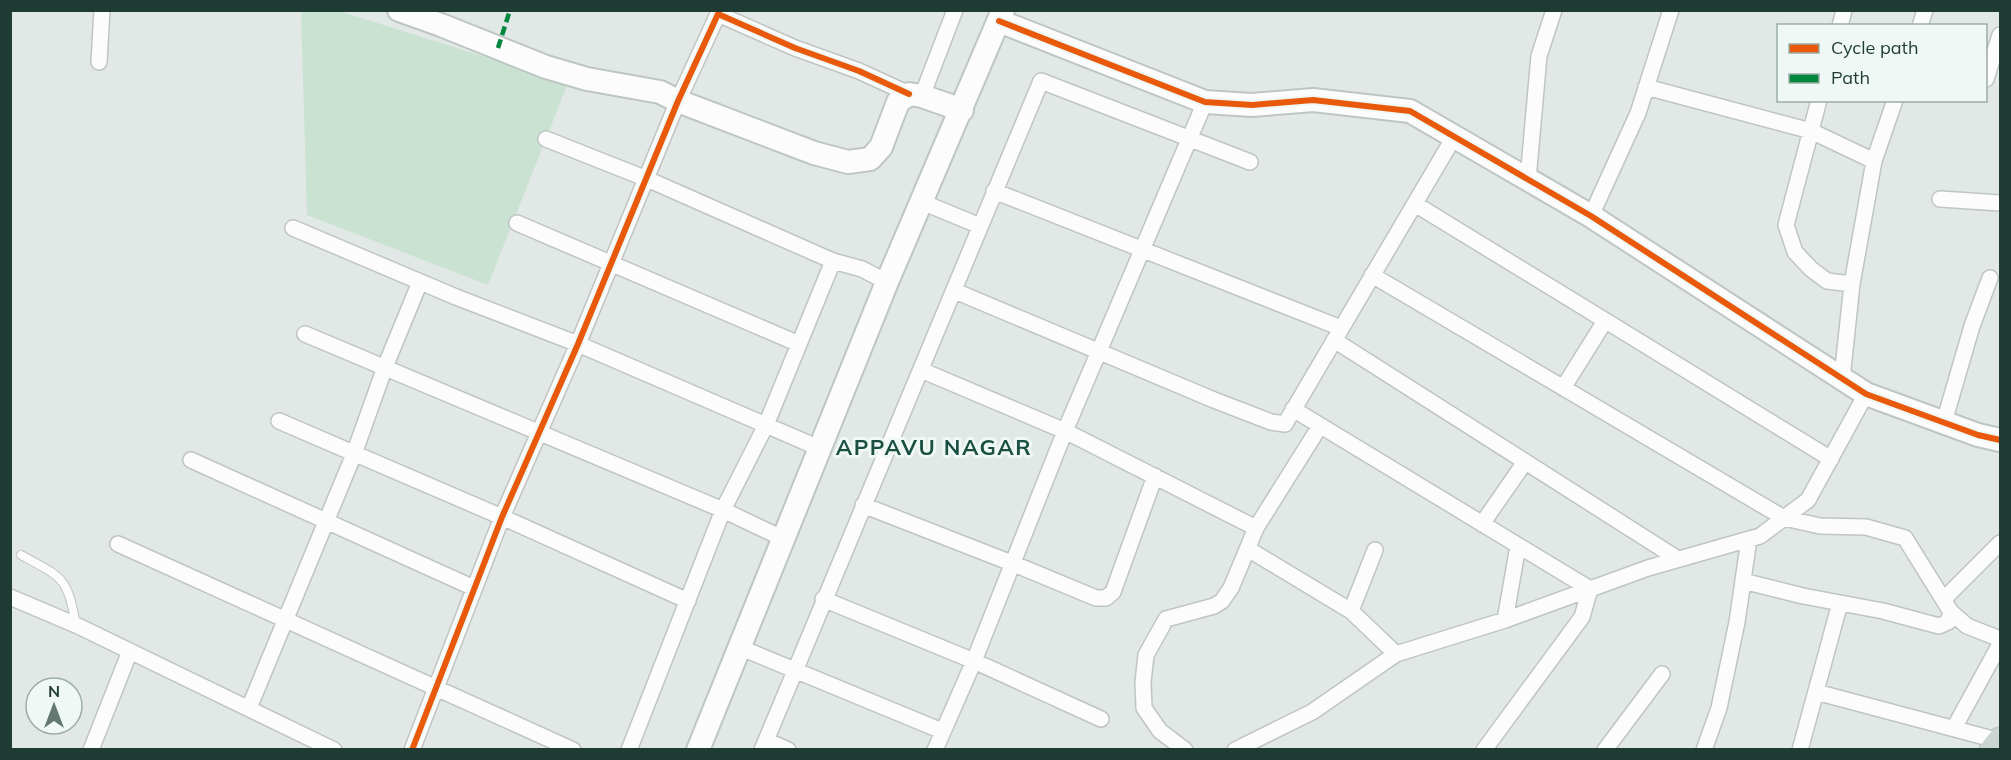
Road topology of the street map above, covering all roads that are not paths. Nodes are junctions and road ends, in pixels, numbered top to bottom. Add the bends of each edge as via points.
1 (102, 10) edge
2 (399, 10) edge
3 (955, 10) edge
4 (1554, 10) edge
5 (1671, 10) edge
6 (714, 12) edge
7 (1001, 16) edge
8 (2001, 35) edge
9 (99, 62) dead end
10 (1987, 76) edge
11 (1646, 87) junction
12 (915, 95) junction
13 (678, 101) junction
14 (1205, 102) junction
15 (1818, 102) edge
16 (1894, 102) edge
17 (962, 110) junction
18 (1811, 131) junction
19 (1454, 137) junction
20 (546, 139) dead end
21 (1188, 140) junction
22 (1874, 161) junction
23 (1250, 162) dead end
24 (647, 179) junction
25 (1528, 180) junction
26 (994, 191) junction
27 (1940, 199) dead end
28 (922, 202) junction
29 (2001, 203) edge
30 (1415, 204) junction
31 (1590, 216) junction
32 (517, 224) dead end
33 (980, 226) junction
34 (293, 228) dead end
35 (1143, 250) junction
36 (832, 261) junction
37 (610, 263) junction
38 (1372, 275) junction
39 (1990, 278) dead end
40 (420, 282) junction
41 (887, 282) junction
42 (1852, 284) junction
43 (955, 291) junction
44 (1605, 321) junction
45 (305, 334) dead end
46 (1337, 334) junction
47 (578, 344) junction
48 (799, 344) junction
49 (1099, 353) junction
50 (385, 368) junction
51 (921, 370) junction
52 (1842, 378) junction
53 (1563, 388) junction
54 (1866, 394) junction
55 (1293, 409) junction
56 (279, 421) dead end
57 (1944, 422) junction
58 (766, 425) junction
59 (1320, 426) junction
60 (1065, 431) junction
61 (539, 433) junction
62 (2001, 440) edge
63 (819, 448) junction
64 (354, 454) junction
65 (191, 459) dead end
66 (1831, 459) junction
67 (1525, 462) junction
68 (1155, 476) junction
69 (863, 505) junction
70 (723, 510) junction
71 (502, 517) junction
72 (1784, 518) junction
73 (326, 522) junction
74 (1482, 524) junction
75 (1256, 528) junction
76 (782, 538) junction
77 (1749, 539) junction
78 (2001, 543) edge
79 (118, 544) dead end
80 (1518, 546) junction
81 (1248, 549) junction
82 (1375, 550) dead end
83 (21, 555) dead end
84 (1678, 559) junction
85 (1014, 564) junction
86 (1743, 581) junction
87 (474, 588) junction
88 (1590, 590) junction
89 (10, 597) edge
90 (823, 599) junction
91 (688, 601) junction
92 (1840, 603) junction
93 (1947, 605) junction
94 (1351, 611) junction
95 (286, 621) junction
96 (1505, 621) junction
97 (76, 625) junction
98 (2001, 639) edge
99 (2001, 644) edge
100 (739, 647) junction
101 (130, 651) junction
102 (1396, 654) junction
103 (974, 661) junction
104 (794, 670) junction
105 (1662, 674) dead end
106 (436, 686) junction
107 (1816, 692) junction
108 (249, 708) junction
109 (1101, 719) dead end
110 (1953, 728) junction
111 (942, 731) junction
112 (1998, 743) edge
113 (764, 745) edge
114 (91, 750) edge
115 (334, 750) edge
116 (412, 750) edge
117 (573, 750) edge
118 (629, 750) edge
119 (698, 750) edge
120 (788, 750) edge
121 (934, 750) edge
122 (1185, 750) edge
123 (1235, 750) edge
124 (1484, 750) edge
125 (1605, 750) edge
126 (1704, 750) edge
127 (1800, 750) edge

1 - 9 street
2 - 13 street via 546,67 660,92
3 - 12 street
4 - 25 street via 1539,56
5 - 11 street
6 - 12 street
6 - 13 street
7 - 14 street
7 - 17 street
8 - 10 street
11 - 18 street
11 - 31 street via 1638,113
12 - 13 street via 898,102 881,147 870,159 848,162 814,153
12 - 17 street
13 - 24 street
14 - 19 street via 1252,105 1313,100 1410,111
14 - 21 street
15 - 18 street
16 - 22 street
17 - 28 street
18 - 22 street
18 - 42 street via 1786,225 1795,252 1811,269 1827,281
19 - 25 street
19 - 30 street
20 - 24 street
21 - 23 street
21 - 26 street via 1041,81
21 - 35 street
22 - 42 street
24 - 36 street
24 - 37 street
25 - 31 street
26 - 33 street
26 - 35 street
27 - 29 street
28 - 33 street
28 - 41 street
30 - 38 street
30 - 44 street
31 - 52 street
32 - 37 street
33 - 43 street
34 - 40 street
35 - 46 street
35 - 49 street
36 - 41 street via 862,269
36 - 48 street
37 - 47 street
37 - 48 street
38 - 46 street
38 - 53 street
39 - 57 street
40 - 47 street
40 - 50 street
41 - 63 street
42 - 52 street
43 - 49 street
43 - 51 street
44 - 53 street
44 - 66 street
45 - 50 street
46 - 55 street
46 - 67 street
47 - 58 street
47 - 61 street
48 - 58 street
49 - 55 street via 1271,422 1285,424
49 - 60 street
50 - 61 street
50 - 64 street
51 - 60 street
51 - 69 street
52 - 54 street
53 - 72 street
54 - 57 street
54 - 66 street
55 - 59 street
56 - 64 street
57 - 62 street
58 - 63 street
58 - 70 street
59 - 74 street
59 - 75 street
60 - 68 street
60 - 85 street
61 - 70 street
61 - 71 street
63 - 76 street
64 - 71 street
64 - 73 street
65 - 73 street
66 - 72 street via 1808,500
67 - 74 street
67 - 84 street
68 - 75 street
68 - 85 street via 1113,592 1106,598 1096,598
69 - 85 street
69 - 90 street
70 - 76 street
70 - 91 street
71 - 87 street
71 - 91 street
72 - 77 street via 1760,536
72 - 93 street via 1820,526 1866,527 1905,538
73 - 87 street
73 - 95 street
74 - 80 street
75 - 81 street
76 - 100 street
77 - 84 street
77 - 86 street
78 - 93 street
79 - 95 street
80 - 88 street
80 - 96 street
81 - 94 street
81 - 122 street via 1222,601 1166,620 1146,655 1144,708 1160,731
82 - 94 street
83 - 97 lane via 55,573 65,585
84 - 88 street
85 - 103 street
86 - 92 street
86 - 126 street via 1719,708
87 - 106 street
88 - 96 street
88 - 124 street via 1582,617
89 - 97 street
90 - 103 street
90 - 104 street
91 - 118 street
92 - 93 street via 1939,626 1948,622
92 - 107 street
93 - 98 street via 1967,626
94 - 102 street
95 - 106 street
95 - 108 street
96 - 102 street
97 - 101 street
99 - 110 street
100 - 104 street
100 - 119 street
101 - 108 street
101 - 114 street
102 - 123 street via 1312,712
103 - 109 street
103 - 111 street
104 - 111 street
104 - 113 street
105 - 125 street
106 - 116 street
106 - 117 street
107 - 110 street
107 - 127 street
108 - 115 street
110 - 112 street
111 - 121 street
113 - 120 street

